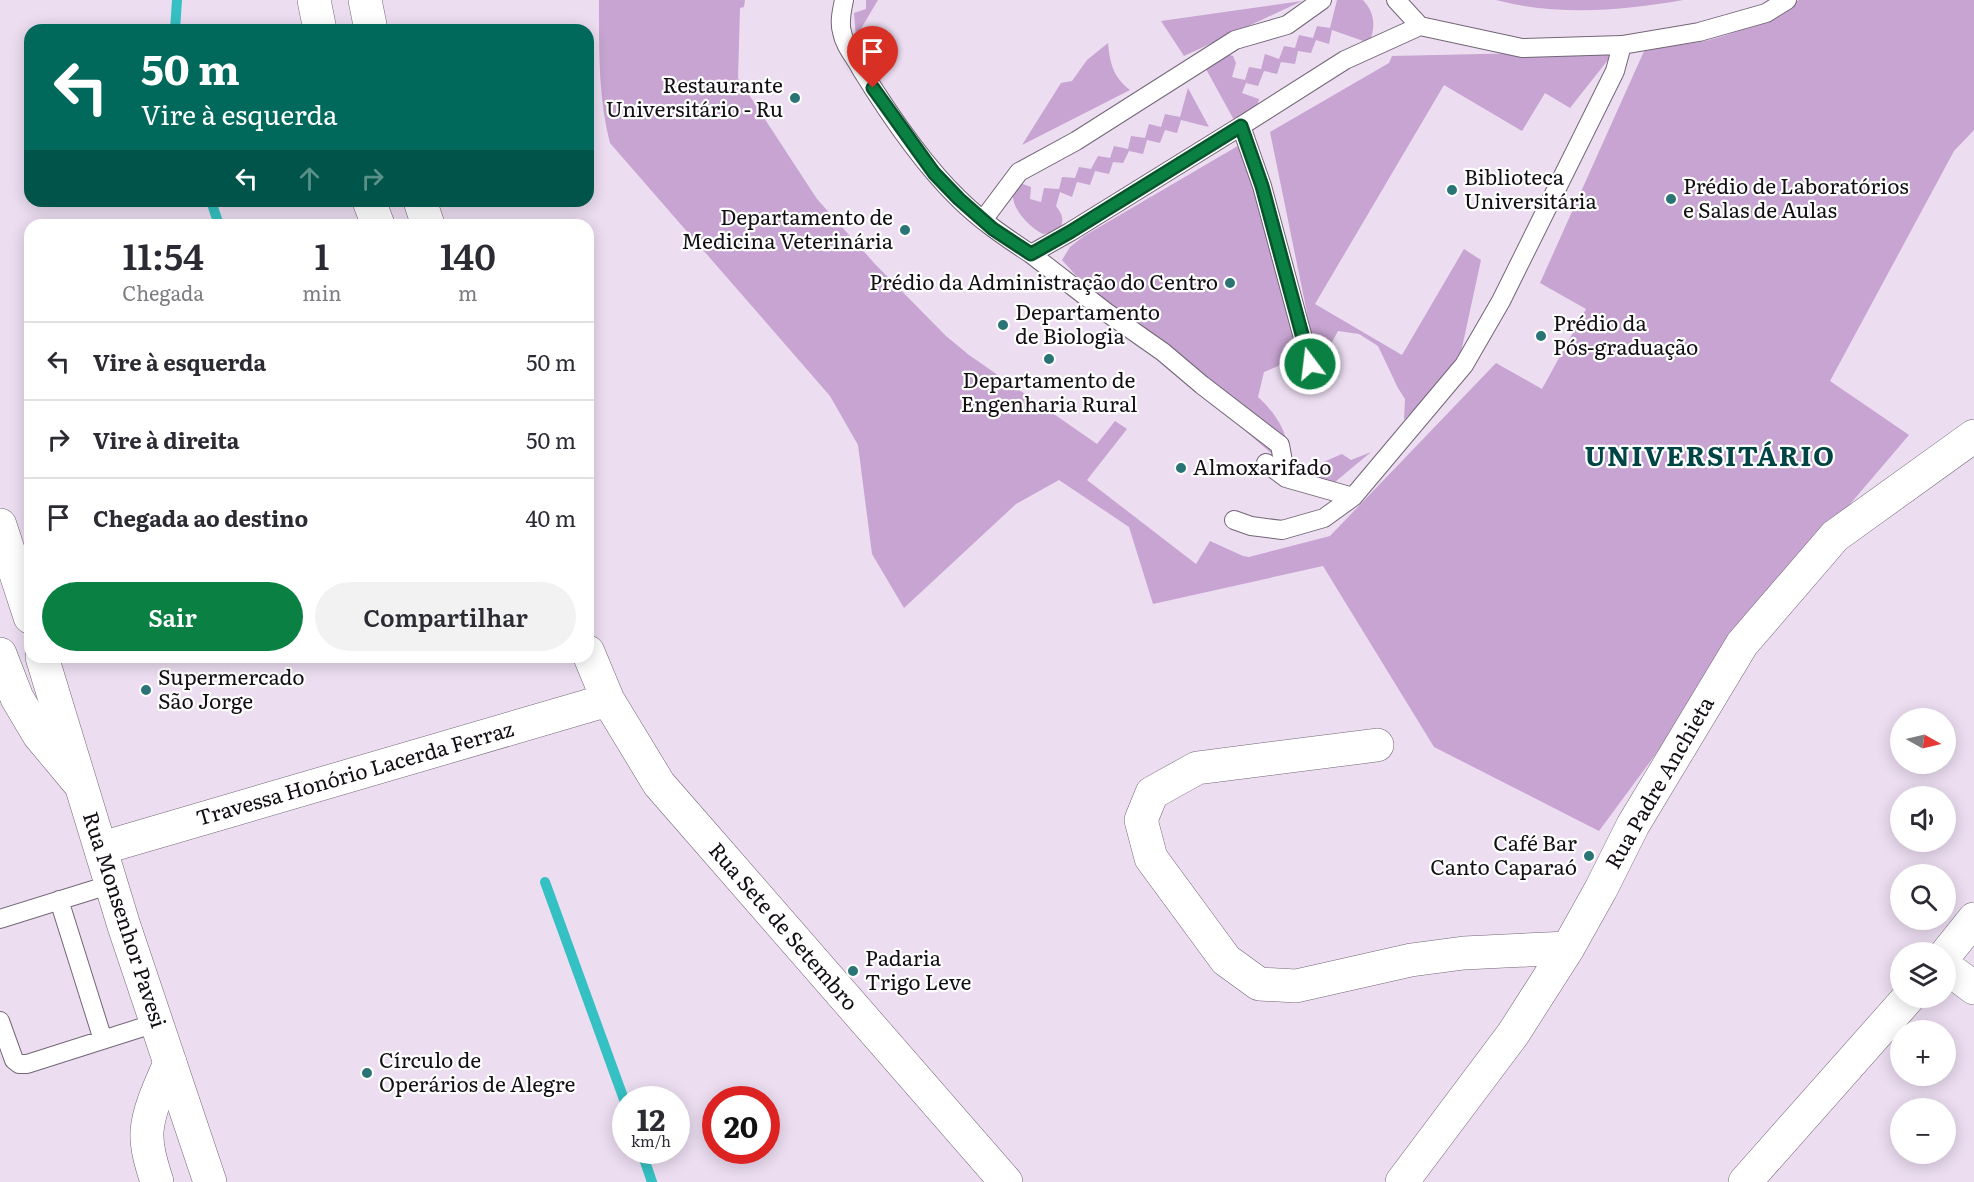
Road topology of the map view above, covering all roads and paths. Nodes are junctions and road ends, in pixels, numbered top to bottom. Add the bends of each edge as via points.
1 (314, 0) edge
2 (365, 0) edge
3 (844, 0) edge
4 (1322, 0) edge
5 (1396, 0) edge
6 (1787, 0) edge
7 (319, 24) edge
8 (370, 24) edge
9 (1420, 26) junction
10 (1622, 45) junction
11 (1241, 126) junction
12 (983, 220) junction
13 (1031, 254) junction
14 (1310, 364) dead end
15 (1974, 436) edge
16 (1266, 463) dead end
17 (1286, 478) junction
18 (1353, 497) junction
19 (1234, 520) dead end
20 (0, 525) edge
21 (24, 599) edge
22 (0, 654) edge
23 (44, 663) edge
24 (593, 663) edge
25 (608, 700) junction
26 (1377, 745) dead end
27 (79, 783) junction
28 (102, 848) junction
29 (112, 884) junction
30 (59, 900) junction
31 (0, 919) edge
32 (1974, 919) edge
33 (1956, 942) edge
34 (1568, 948) junction
35 (1956, 974) edge
36 (1974, 988) edge
37 (1899, 1008) edge
38 (0, 1022) edge
39 (156, 1023) junction
40 (103, 1040) junction
41 (170, 1064) junction
42 (157, 1182) edge
43 (210, 1182) edge
44 (1006, 1182) edge
45 (1402, 1182) edge
46 (1745, 1182) edge

1 - 7 main road
2 - 8 main road
3 - 12 lane via 842,32 873,88 934,173
4 - 12 lane via 1287,25 1235,40 1076,141 1019,172
5 - 9 lane
6 - 10 lane via 1766,13 1699,32
9 - 10 lane via 1521,48
9 - 11 lane via 1346,60
10 - 18 lane via 1615,71 1501,301 1469,356
11 - 13 lane
11 - 14 lane via 1262,186
12 - 13 lane
13 - 17 lane via 1163,351 1280,445
15 - 34 main road, Rua Padre Anchieta via 1835,536 1742,644 1633,825
16 - 17 lane
17 - 18 lane
18 - 19 lane via 1324,518 1282,530
20 - 21 main road
22 - 27 main road via 39,735
23 - 27 main road, Rua Monsenhor Pavesi
24 - 25 main road, Rua Sete de Setembro
25 - 28 main road, Travessa Honório Lacerda Ferraz
25 - 44 main road, Rua Sete de Setembro via 658,784
26 - 34 main road via 1197,768 1152,793 1140,819 1151,858 1226,960 1259,984 1296,986 1411,960
27 - 28 main road, Rua Monsenhor Pavesi
28 - 29 main road, Rua Monsenhor Pavesi
29 - 30 lane
29 - 39 main road, Rua Monsenhor Pavesi
30 - 31 lane
30 - 40 lane
32 - 33 main road
34 - 45 main road, Rua Padre Anchieta via 1513,1034
35 - 36 main road
37 - 46 main road
38 - 40 lane via 19,1064
39 - 40 lane
39 - 41 main road, Rua Monsenhor Pavesi
41 - 42 main road via 147,1130 147,1147
41 - 43 main road, Rua Monsenhor Pavesi

